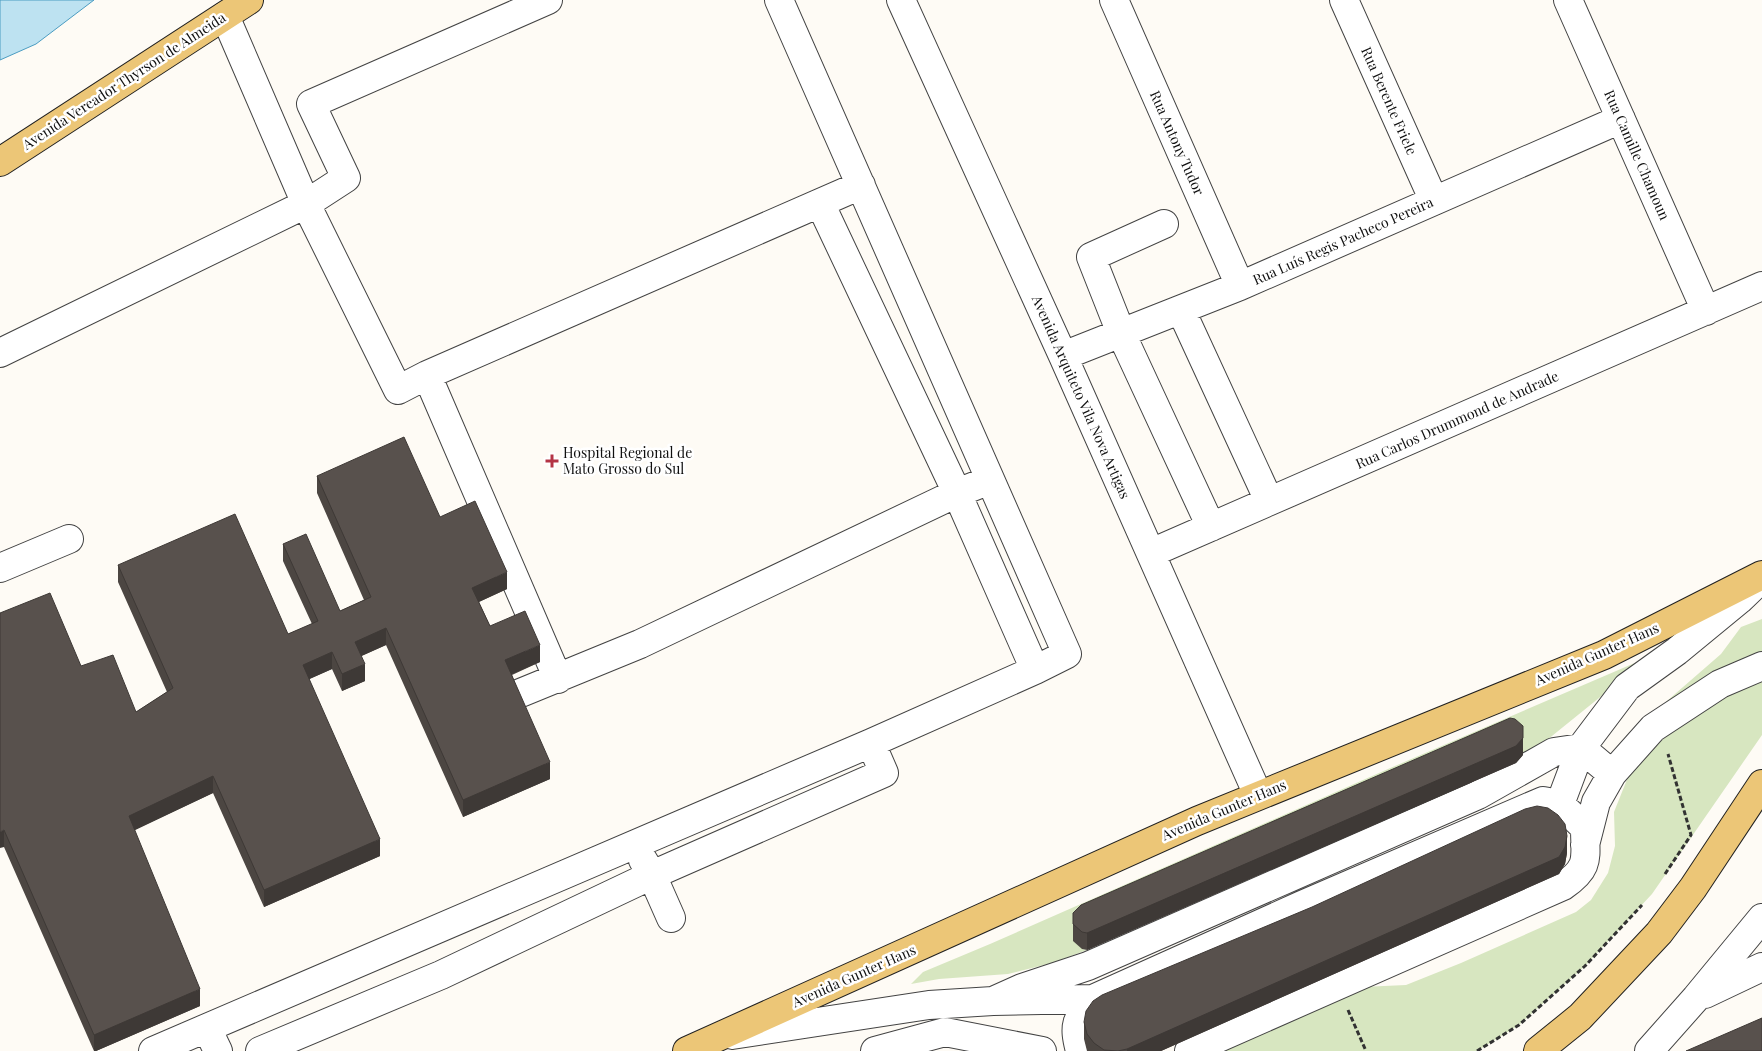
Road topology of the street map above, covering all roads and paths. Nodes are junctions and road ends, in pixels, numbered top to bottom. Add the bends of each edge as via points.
1 (249, 0) edge
2 (548, 0) edge
3 (779, 0) edge
4 (901, 0) edge
5 (1114, 0) edge
6 (1344, 0) edge
7 (1568, 0) edge
8 (225, 16) junction
9 (1621, 119) junction
10 (0, 162) edge
11 (861, 185) junction
12 (1434, 201) junction
13 (820, 203) junction
14 (306, 204) junction
15 (1164, 224) dead end
16 (1240, 286) junction
17 (1762, 286) edge
18 (1181, 310) junction
19 (1706, 311) junction
20 (1121, 333) junction
21 (0, 353) edge
22 (1062, 356) junction
23 (427, 375) junction
24 (990, 480) junction
25 (956, 493) junction
26 (1270, 502) junction
27 (1211, 527) junction
28 (69, 539) dead end
29 (1151, 553) junction
30 (0, 568) edge
31 (1762, 577) edge
32 (1762, 666) edge
33 (1035, 670) junction
34 (558, 678) junction
35 (513, 696) edge
36 (1653, 728) junction
37 (871, 743) junction
38 (1581, 748) junction
39 (1612, 774) junction
40 (1762, 784) edge
41 (1258, 795) junction
42 (1560, 804) junction
43 (633, 844) junction
44 (1585, 846) junction
45 (652, 875) junction
46 (1662, 879) dead end
47 (1645, 902) dead end
48 (671, 918) dead end
49 (1762, 918) edge
50 (424, 934) junction
51 (1762, 966) edge
52 (441, 975) junction
53 (1696, 998) junction
54 (1093, 999) junction
55 (993, 1001) junction
56 (719, 1037) junction
57 (213, 1039) edge
58 (153, 1051) edge
59 (260, 1051) edge
60 (687, 1051) edge
61 (875, 1051) edge
62 (1042, 1051) edge
63 (1080, 1051) edge
64 (1189, 1051) edge
65 (1477, 1051) edge
66 (1538, 1051) edge
67 (1649, 1051) edge

1 - 8 main road, Avenida Vereador Thyrson de Almeida
2 - 14 street via 311,104 346,178
3 - 11 street
4 - 22 street, Avenida Arquiteto Vila Nova Artigas
5 - 16 street, Rua Antony Tudor
6 - 12 street, Rua Berente Friele
7 - 9 street, Rua Camille Chamoun
8 - 10 main road, Avenida Vereador Thyrson de Almeida
8 - 14 street
9 - 12 street, Rua Luís Regis Pacheco Pereira
9 - 19 street, Rua Camille Chamoun
11 - 13 street
11 - 24 street
12 - 16 street, Rua Luís Regis Pacheco Pereira
13 - 23 street
13 - 25 street
14 - 21 street
14 - 23 street via 398,390
15 - 20 street via 1090,257
16 - 18 street, Rua Luís Regis Pacheco Pereira
17 - 19 street, Rua Carlos Drummond de Andrade
18 - 20 street, Rua Luís Regis Pacheco Pereira
18 - 26 street
19 - 26 street, Rua Carlos Drummond de Andrade
20 - 22 street, Rua Luís Regis Pacheco Pereira
20 - 27 street
22 - 29 street, Avenida Arquiteto Vila Nova Artigas
23 - 34 street
24 - 25 street
24 - 33 street via 1067,654
25 - 33 street
25 - 34 street via 648,640
26 - 27 street, Rua Carlos Drummond de Andrade
27 - 29 street, Rua Carlos Drummond de Andrade
28 - 30 street
29 - 41 street, Avenida Arquiteto Vila Nova Artigas
31 - 38 street via 1677,651 1627,687
31 - 41 main road, Avenida Gunter Hans via 1604,655
32 - 36 street via 1720,684
33 - 37 street
34 - 35 street
36 - 39 street
36 - 46 path via 1670,757 1691,835
37 - 43 street
37 - 45 street via 884,773
38 - 39 street
38 - 42 street
38 - 55 street via 1554,752 1469,799 1088,966
39 - 44 street via 1596,802
40 - 66 main road via 1659,933 1580,1017
41 - 56 main road, Avenida Gunter Hans
42 - 44 street via 1585,828
42 - 54 street via 1543,801
43 - 45 street
43 - 50 street
44 - 64 street via 1586,862 1576,877 1564,886
45 - 48 street
45 - 52 street
47 - 65 path via 1585,966 1518,1025
49 - 53 street
50 - 52 street
50 - 57 street
51 - 53 street
52 - 59 street
53 - 67 street
54 - 55 street
54 - 63 street via 1080,1014 1075,1029
55 - 56 street via 929,1005
56 - 60 main road, Avenida Gunter Hans
57 - 58 street
61 - 62 street via 945,1032

